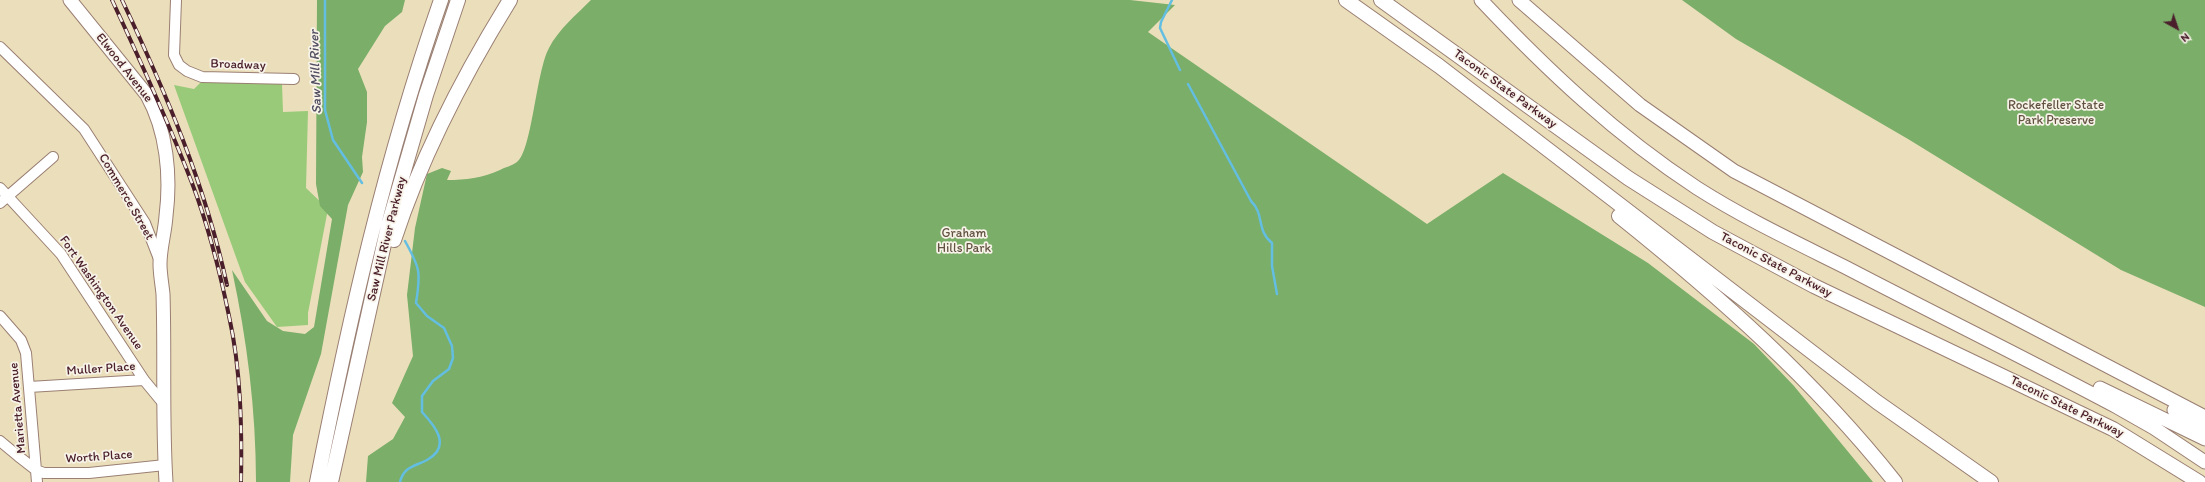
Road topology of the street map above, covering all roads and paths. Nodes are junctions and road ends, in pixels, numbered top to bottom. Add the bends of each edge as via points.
1 (70, 0) edge
2 (176, 0) edge
3 (433, 0) edge
4 (441, 0) edge
5 (458, 0) edge
6 (510, 0) edge
7 (1346, 0) edge
8 (1381, 0) edge
9 (1481, 0) edge
10 (1519, 0) edge
11 (0, 47) edge
12 (294, 79) dead end
13 (53, 157) dead end
14 (388, 168) junction
15 (1583, 176) junction
16 (0, 188) edge
17 (4, 200) edge
18 (160, 263) junction
19 (375, 287) junction
20 (0, 316) edge
21 (2039, 329) junction
22 (2002, 348) junction
23 (144, 380) junction
24 (29, 387) junction
25 (163, 403) junction
26 (2205, 417) edge
27 (2205, 428) edge
28 (2205, 439) edge
29 (0, 441) edge
30 (2205, 462) edge
31 (165, 465) junction
32 (36, 470) junction
33 (37, 482) edge
34 (166, 482) edge
35 (317, 482) edge
36 (332, 482) edge
37 (1895, 482) edge
38 (1991, 482) edge
39 (2199, 482) edge

1 - 18 main road, Elwood Avenue via 147,95 160,124 166,159 167,214
2 - 12 street, Broadway via 174,56 179,65 187,71 202,77
3 - 14 highway via 418,46
4 - 14 highway, Saw Mill River Parkway
5 - 19 highway, Saw Mill River Parkway via 406,162 388,226
6 - 19 highway via 470,66 434,138 409,195
7 - 15 highway, Taconic State Parkway via 1439,66
8 - 39 highway, Taconic State Parkway via 1628,178 1708,229 1814,286 2113,429
9 - 22 main road via 1546,67 1588,105 1697,188 1765,226
10 - 21 main road via 1629,96 1734,171
11 - 18 street, Commerce Street via 84,129 145,223
13 - 17 street
14 - 35 highway, Saw Mill River Parkway via 353,304
15 - 37 highway via 1592,194 1697,280 1784,359 1849,428
15 - 38 highway, Taconic State Parkway via 1883,406
16 - 17 street, Fort Washington Avenue
17 - 23 street, Fort Washington Avenue via 61,254
18 - 25 main road, Commerce Street via 163,295
19 - 36 highway, Saw Mill River Parkway
20 - 24 street, Marietta Avenue via 21,340 26,353
21 - 26 main road
21 - 27 main road
22 - 28 main road via 2146,409
22 - 30 main road via 2142,420
23 - 24 street, Muller Place
23 - 25 street, Muller Place
24 - 32 street, Marietta Avenue
25 - 31 main road, Commerce Street
29 - 32 street
31 - 32 street, Worth Place via 89,473
31 - 34 main road, Commerce Street
32 - 33 street, Marietta Avenue

